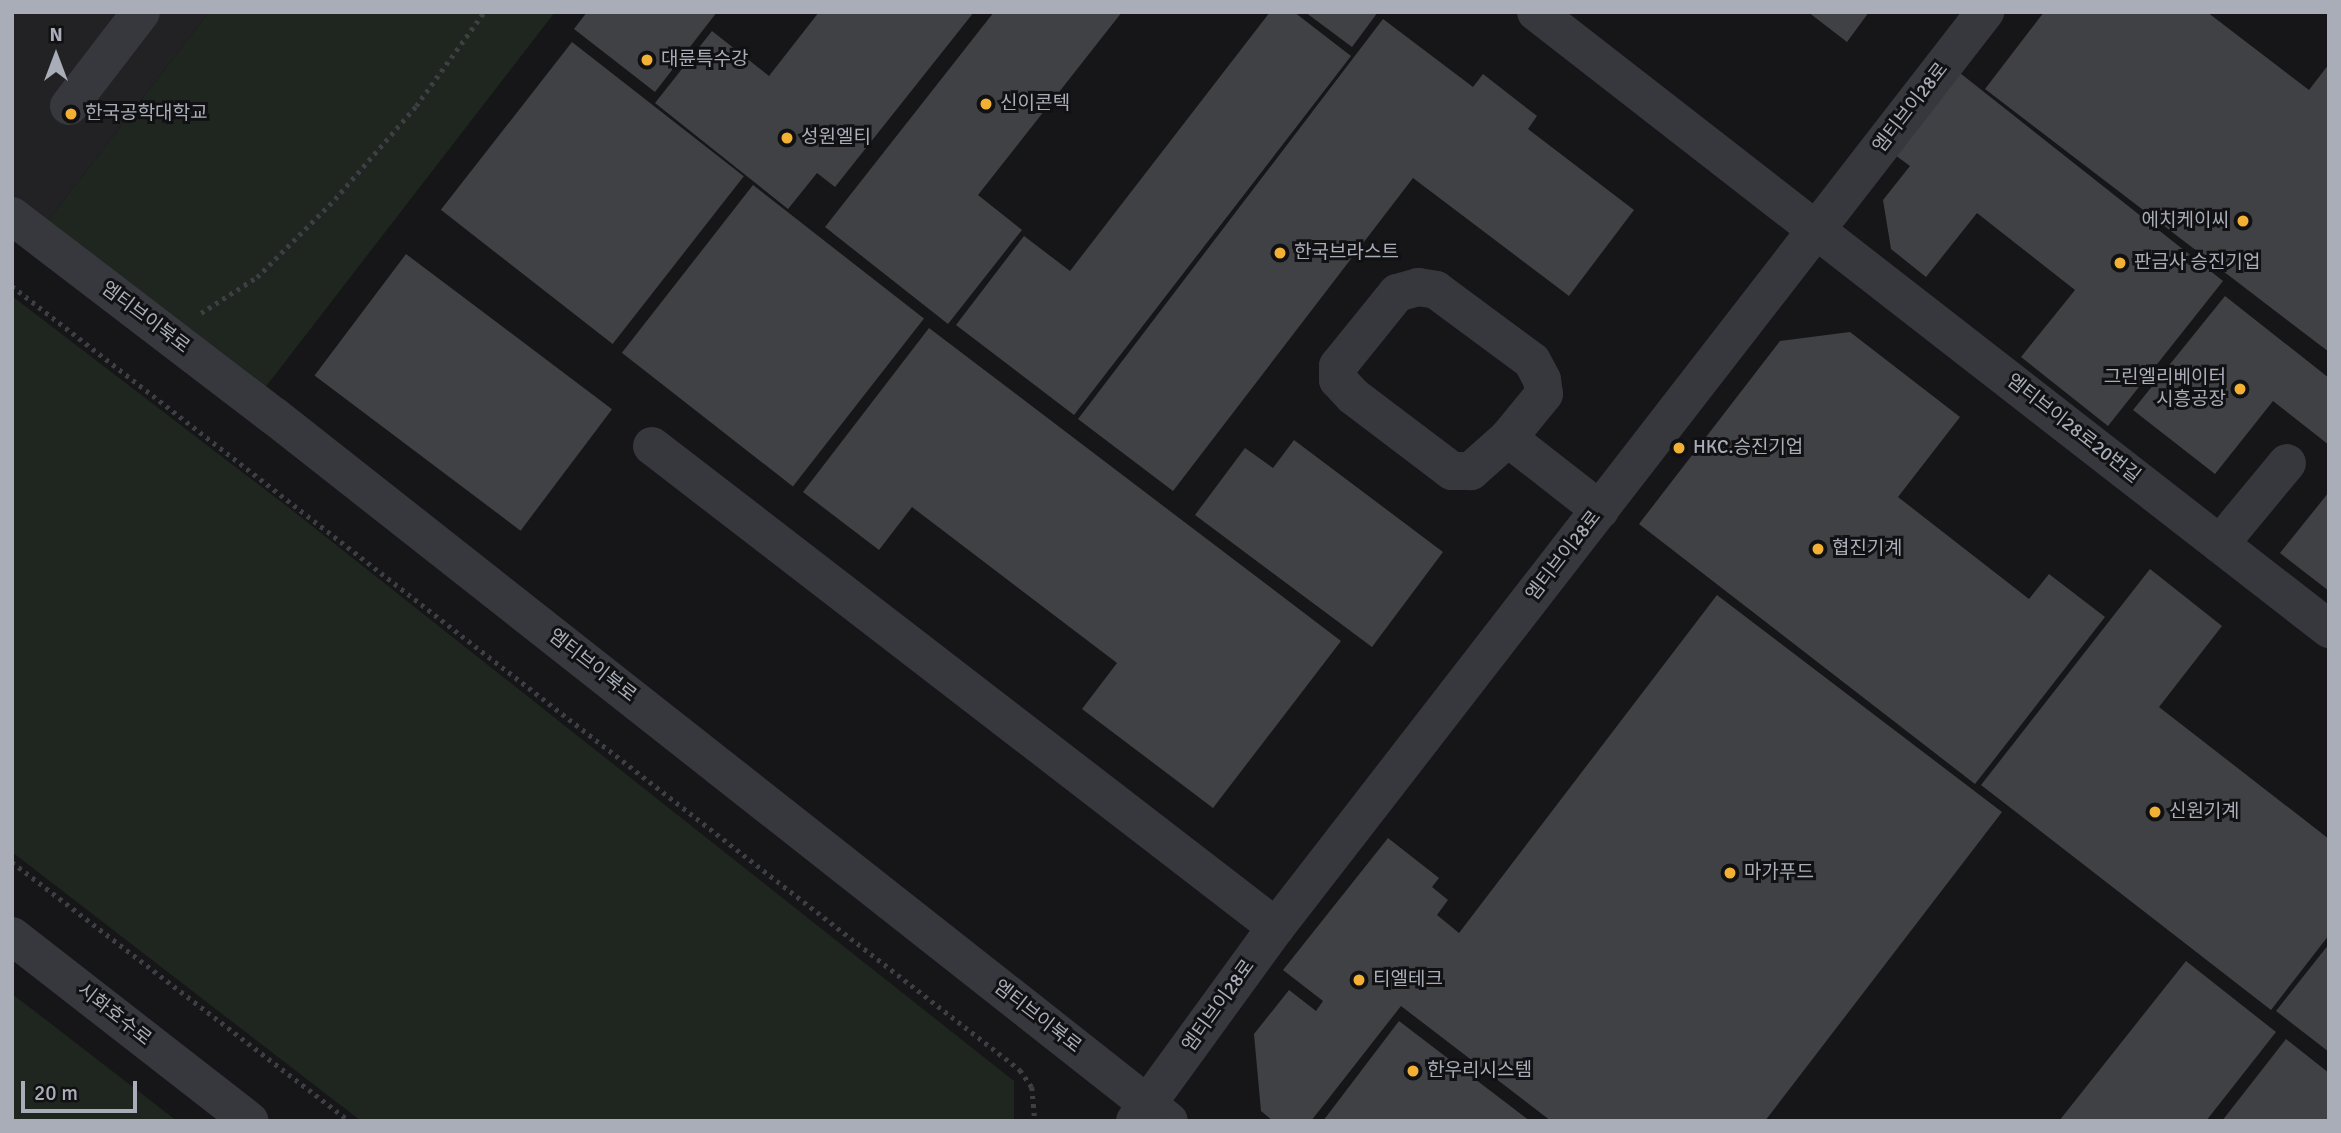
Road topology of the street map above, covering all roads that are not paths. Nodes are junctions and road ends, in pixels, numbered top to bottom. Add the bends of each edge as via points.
1 (141, 12) edge
2 (1536, 12) edge
3 (1985, 12) edge
4 (69, 106) dead end
5 (12, 216) edge
6 (1818, 229) junction
7 (1508, 438) junction
8 (652, 446) dead end
9 (2287, 463) dead end
10 (1600, 510) junction
11 (2220, 544) junction
12 (2329, 629) edge
13 (1276, 927) junction
14 (12, 936) edge
15 (1151, 1115) edge
16 (250, 1121) edge

1 - 4 street
2 - 6 street, 엠티브이28로20번길
3 - 6 street, 엠티브이28로
5 - 15 street, 엠티브이북로 via 168,334
6 - 10 street, 엠티브이28로
6 - 11 street, 엠티브이28로20번길
7 - 7 street via 1544,394 1542,380 1532,361 1436,290 1397,293 1338,366 1338,380 1353,396 1452,471 1471,471
7 - 10 street
8 - 13 street
9 - 11 street
10 - 13 street, 엠티브이28로
11 - 12 street, 엠티브이28로20번길
13 - 15 street, 엠티브이28로
14 - 16 street, 시화호수로

